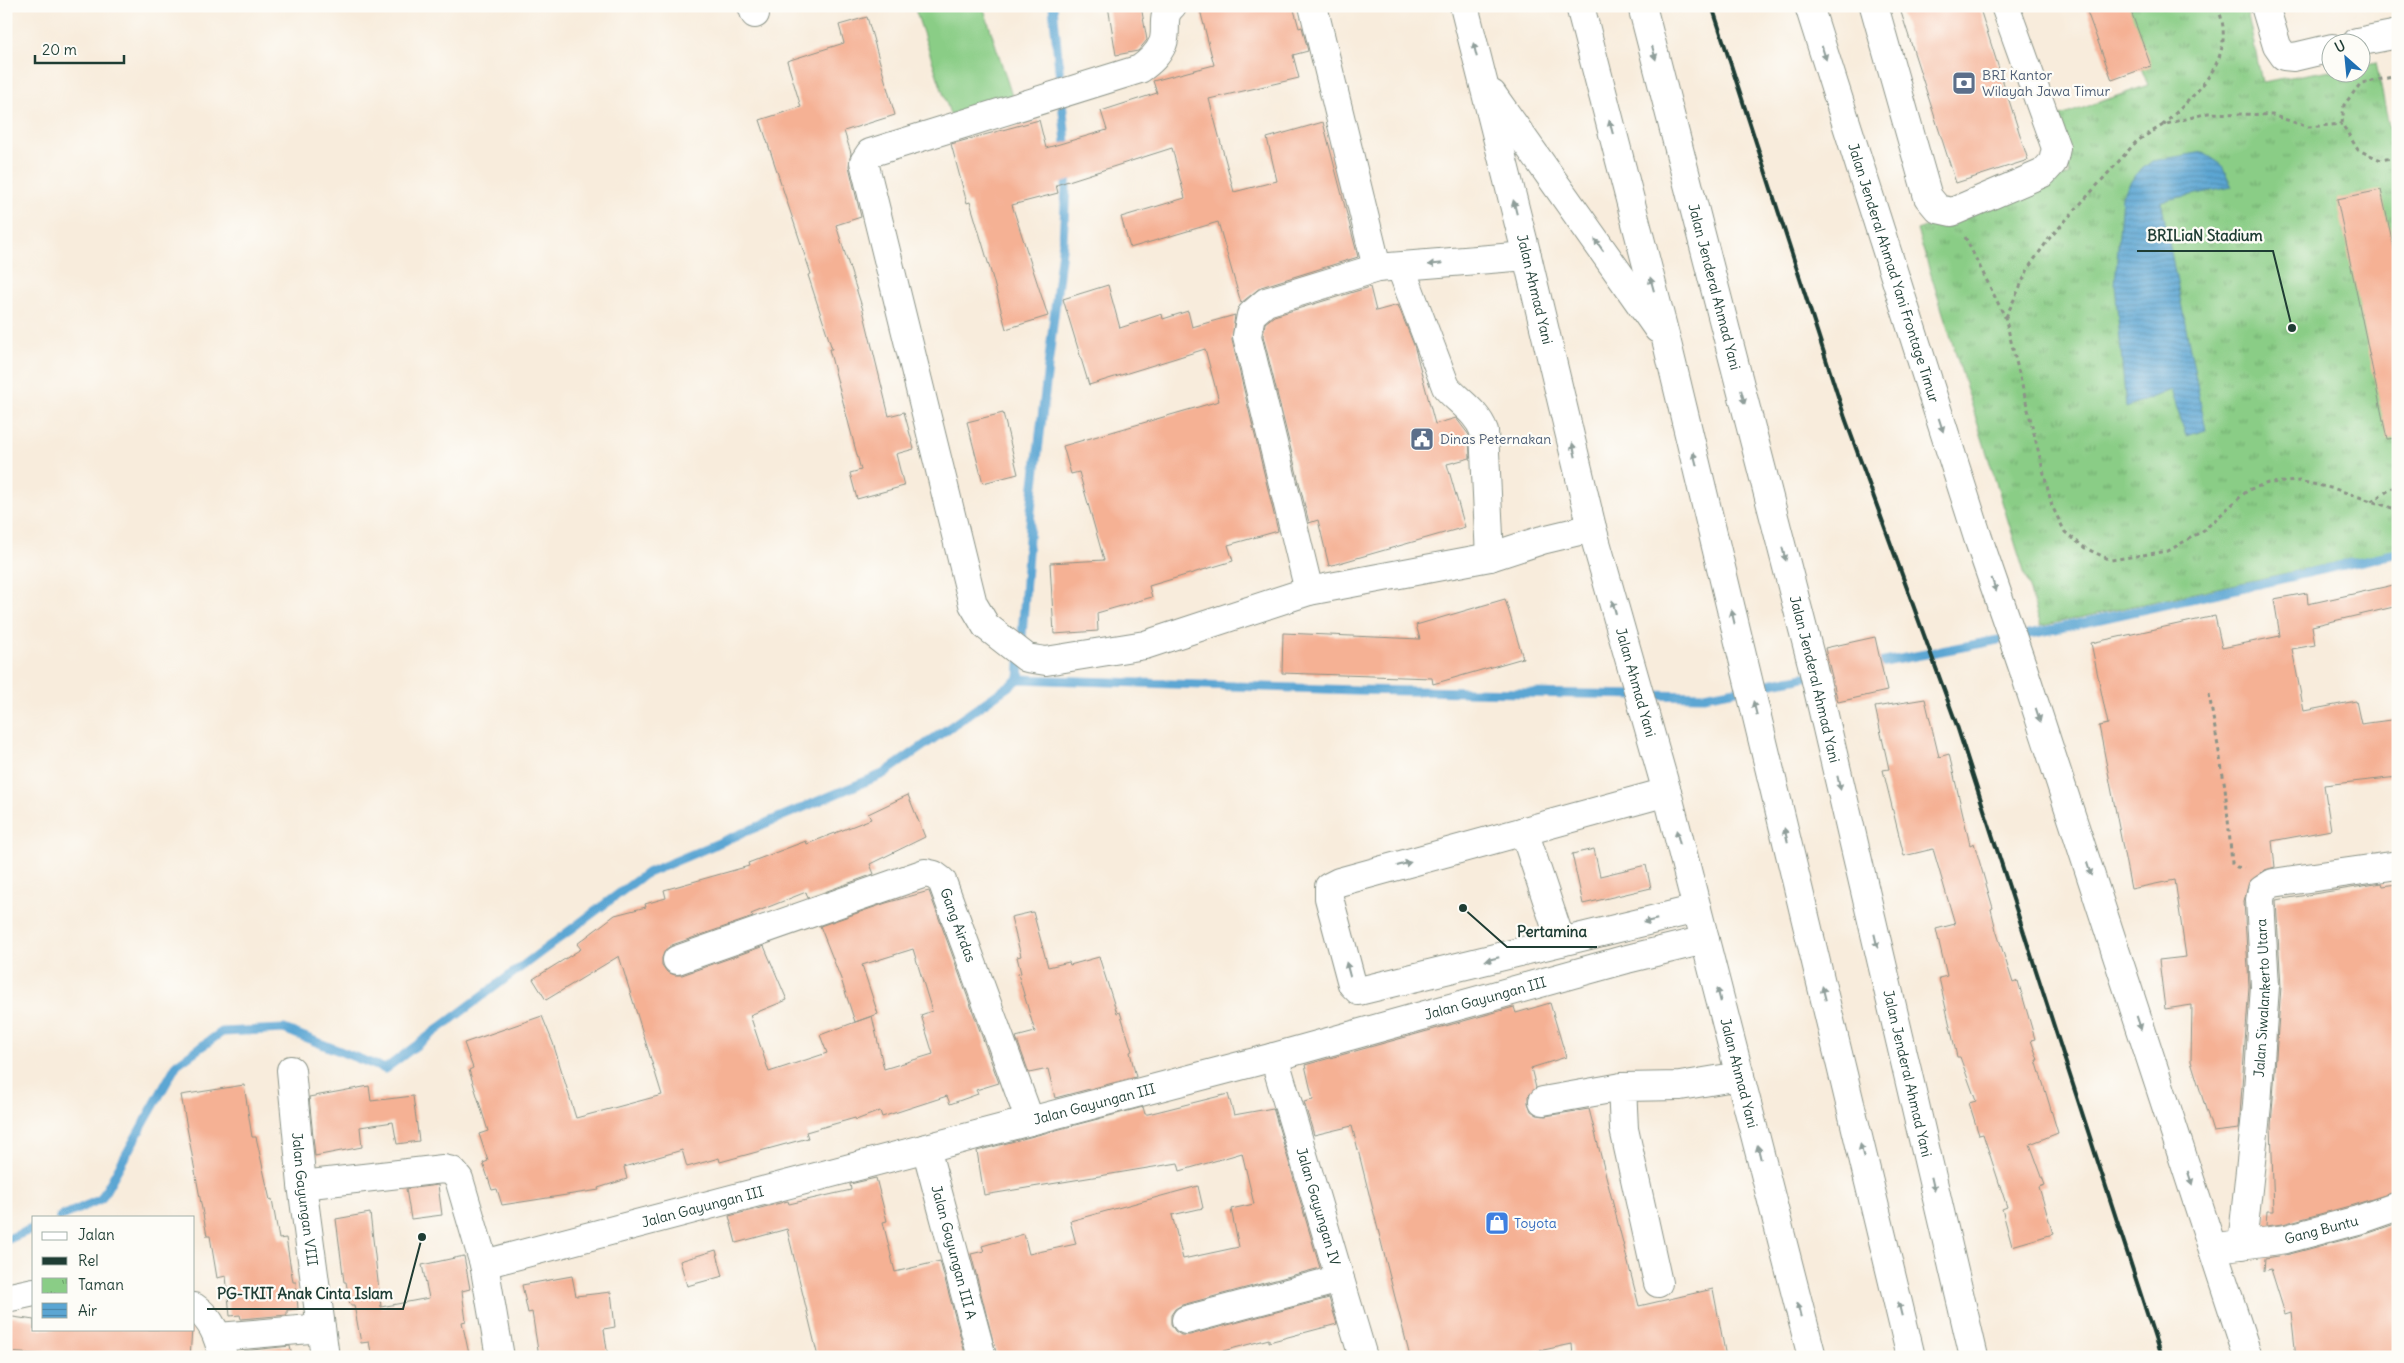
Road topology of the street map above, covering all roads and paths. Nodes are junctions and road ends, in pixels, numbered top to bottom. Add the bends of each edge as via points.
1 (1172, 6) edge
2 (1313, 6) edge
3 (1464, 6) edge
4 (1580, 6) edge
5 (1642, 6) edge
6 (1809, 6) edge
7 (1874, 6) edge
8 (2005, 6) edge
9 (2218, 6) edge
10 (2265, 6) edge
11 (2398, 34) edge
12 (2372, 39) edge
13 (2322, 50) edge
14 (2398, 76) edge
15 (1482, 80) junction
16 (2342, 124) junction
17 (2163, 125) junction
18 (2398, 157) edge
19 (1952, 212) junction
20 (1527, 256) junction
21 (1389, 268) junction
22 (2005, 317) junction
23 (1667, 343) junction
24 (2398, 485) edge
25 (2370, 502) junction
26 (2398, 510) edge
27 (1592, 528) junction
28 (1490, 557) junction
29 (1310, 591) junction
30 (2209, 694) dead end
31 (1667, 792) junction
32 (1524, 831) junction
33 (2398, 864) edge
34 (2268, 886) junction
35 (1697, 909) junction
36 (1705, 940) junction
37 (1561, 942) junction
38 (676, 960) dead end
39 (1274, 1057) junction
40 (291, 1070) dead end
41 (1740, 1076) junction
42 (1622, 1087) junction
43 (1543, 1101) dead end
44 (1030, 1121) junction
45 (926, 1148) junction
46 (302, 1185) junction
47 (2398, 1206) edge
48 (2242, 1245) junction
49 (2213, 1248) junction
50 (484, 1264) junction
51 (1340, 1279) junction
52 (1658, 1283) dead end
53 (32, 1292) edge
54 (6, 1298) edge
55 (195, 1308) edge
56 (1186, 1320) dead end
57 (321, 1328) junction
58 (221, 1347) edge
59 (325, 1357) edge
60 (500, 1357) edge
61 (982, 1357) edge
62 (1363, 1357) edge
63 (1812, 1357) edge
64 (1911, 1357) edge
65 (1974, 1357) edge
66 (2248, 1357) edge

1 - 29 main road via 1165,14 1164,41 1154,58 1140,69 870,153 864,162 964,568 974,604 986,626 1027,658 1046,661 1145,645
2 - 21 main road
15 -> 3 main road, Jalan Ahmad Yani
23 -> 4 main road
5 -> 65 main road, Jalan Jenderal Ahmad Yani via 1812,664
6 -> 49 main road, Jalan Jenderal Ahmad Yani Frontage Timur via 1978,538
7 - 19 main road via 1928,197 1938,209
8 - 19 main road via 2056,148 2053,162 2043,173
9 - 17 path via 2224,30 2220,56 2198,90
10 - 13 main road via 2277,46 2284,56
11 - 12 main road
14 - 16 path via 2361,83 2344,104
20 -> 15 main road, Jalan Ahmad Yani
23 -> 15 main road
16 - 17 path via 2308,127 2272,115 2208,113
16 - 18 path via 2358,150 2380,160
17 - 22 path via 2137,141 2048,240 2029,267
19 - 22 path
20 -> 21 main road
27 -> 20 main road, Jalan Ahmad Yani
21 - 28 main road via 1446,387 1458,402 1475,414 1484,431
21 - 29 main road via 1266,302 1251,315 1247,336
22 - 25 path via 2052,506 2065,532 2085,548 2111,560 2168,551 2204,530 2248,490 2268,483 2299,481 2335,489
64 -> 23 main road
24 - 25 path
25 - 26 path
27 - 28 main road
31 -> 27 main road, Jalan Ahmad Yani
28 - 29 main road
30 - 34 path via 2225,787 2232,863 2253,871
31 - 32 main road
35 -> 31 main road, Jalan Ahmad Yani
32 - 37 main road
37 -> 32 main road via 1359,991 1352,984 1329,888 1339,882
33 - 34 main road
34 - 48 main road, Jalan Siwalankerto Utara via 2262,890 2260,900 2264,986 2257,1105
35 - 36 main road, Jalan Ahmad Yani
35 -> 37 main road
36 - 39 main road, Jalan Gayungan III via 1627,958
41 -> 36 main road, Jalan Ahmad Yani
38 - 44 main road, Gang Airdas via 925,873 934,875 942,881
39 - 44 main road, Jalan Gayungan III
39 - 51 main road, Jalan Gayungan IV
40 - 46 main road, Jalan Gayungan VIII
41 - 42 main road via 1680,1086
63 -> 41 main road, Jalan Ahmad Yani
42 - 43 main road
42 - 52 main road via 1624,1129
44 - 45 main road, Jalan Gayungan III
45 - 50 main road, Jalan Gayungan III
45 - 61 main road, Jalan Gayungan III A
46 - 50 main road via 443,1169 452,1171 459,1179
46 - 57 main road, Jalan Gayungan VIII
47 - 48 main road, Gang Buntu via 2286,1239
48 - 49 main road, Gang Buntu
49 - 66 main road, Jalan Jenderal Ahmad Yani Frontage Timur
50 - 60 main road
51 - 56 main road
51 - 62 main road, Jalan Gayungan IV
53 - 54 main road
55 - 58 main road via 210,1321
57 - 58 main road
57 - 59 main road, Jalan Gayungan VIII

